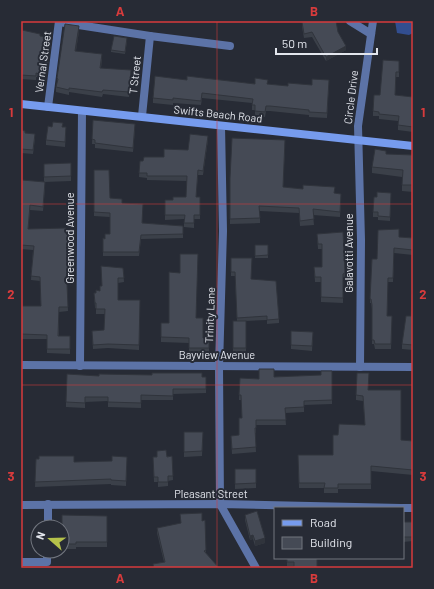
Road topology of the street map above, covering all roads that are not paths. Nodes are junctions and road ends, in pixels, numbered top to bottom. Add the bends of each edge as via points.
1 (350, 21) edge
2 (373, 21) edge
3 (59, 22) edge
4 (371, 34) junction
5 (150, 36) junction
6 (230, 46) dead end
7 (21, 104) edge
8 (48, 107) junction
9 (82, 111) junction
10 (142, 116) junction
11 (221, 126) junction
12 (359, 140) junction
13 (413, 146) edge
14 (21, 365) edge
15 (80, 366) junction
16 (219, 366) junction
17 (360, 367) junction
18 (413, 367) edge
19 (21, 504) edge
20 (48, 504) junction
21 (220, 504) junction
22 (356, 507) edge
23 (48, 519) edge
24 (47, 559) edge
25 (21, 562) edge
26 (256, 568) edge

1 - 4 street
2 - 4 street, Circle Drive
3 - 5 street
3 - 8 street, Vernal Street
4 - 12 street, Circle Drive via 358,126
5 - 6 street
5 - 10 street, T Street
7 - 8 street, Swifts Beach Road
8 - 9 street, Swifts Beach Road
9 - 10 street, Swifts Beach Road
9 - 15 street, Greenwood Avenue
10 - 11 street, Swifts Beach Road
11 - 12 street, Swifts Beach Road
11 - 16 street, Trinity Lane via 223,231
12 - 13 street, Swifts Beach Road
12 - 17 street, Galavotti Avenue
14 - 15 street, Bayview Avenue
15 - 16 street, Bayview Avenue
16 - 17 street, Bayview Avenue
16 - 21 street, Trinity Lane
17 - 18 street, Bayview Avenue
19 - 20 street, Pleasant Street
20 - 21 street, Pleasant Street
20 - 23 street
21 - 22 street, Pleasant Street
21 - 26 street
24 - 25 street via 47,562

